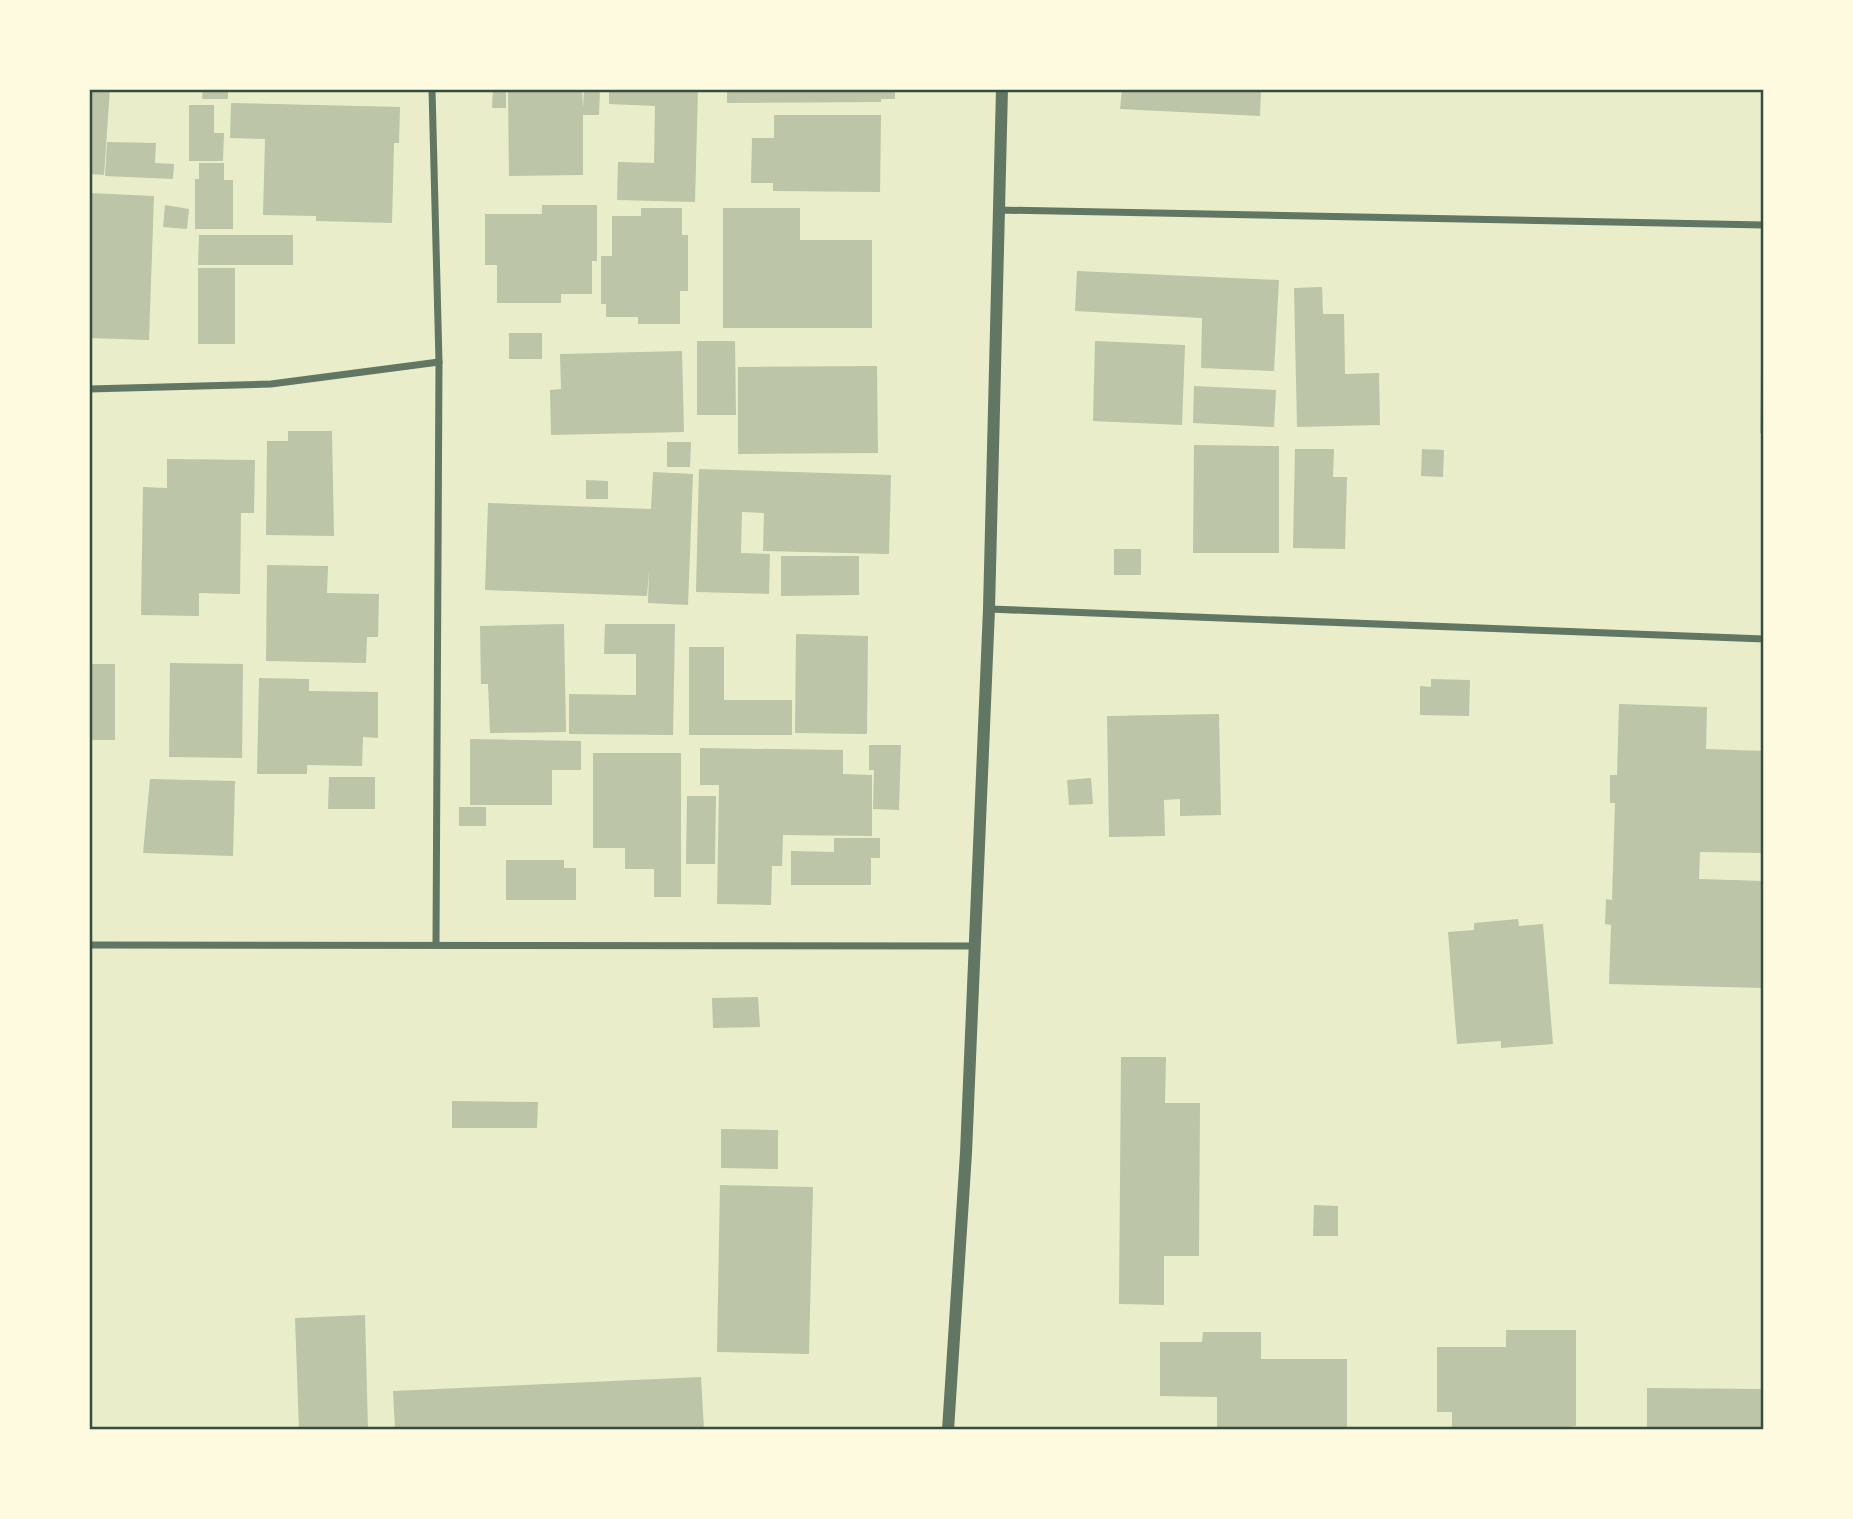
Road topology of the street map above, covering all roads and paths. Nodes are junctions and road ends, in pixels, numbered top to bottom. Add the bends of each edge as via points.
1 (432, 89) edge
2 (1002, 89) edge
3 (998, 210) junction
4 (1764, 225) edge
5 (439, 362) junction
6 (89, 388) edge
7 (989, 609) junction
8 (1764, 639) edge
9 (436, 943) junction
10 (89, 944) edge
11 (973, 946) junction
12 (948, 1430) edge

1 - 5 street
2 - 3 street
3 - 4 street
3 - 7 street
5 - 6 street via 271,384
5 - 9 street
7 - 8 street
7 - 11 street
9 - 10 street
9 - 11 street
11 - 12 street via 966,1153

